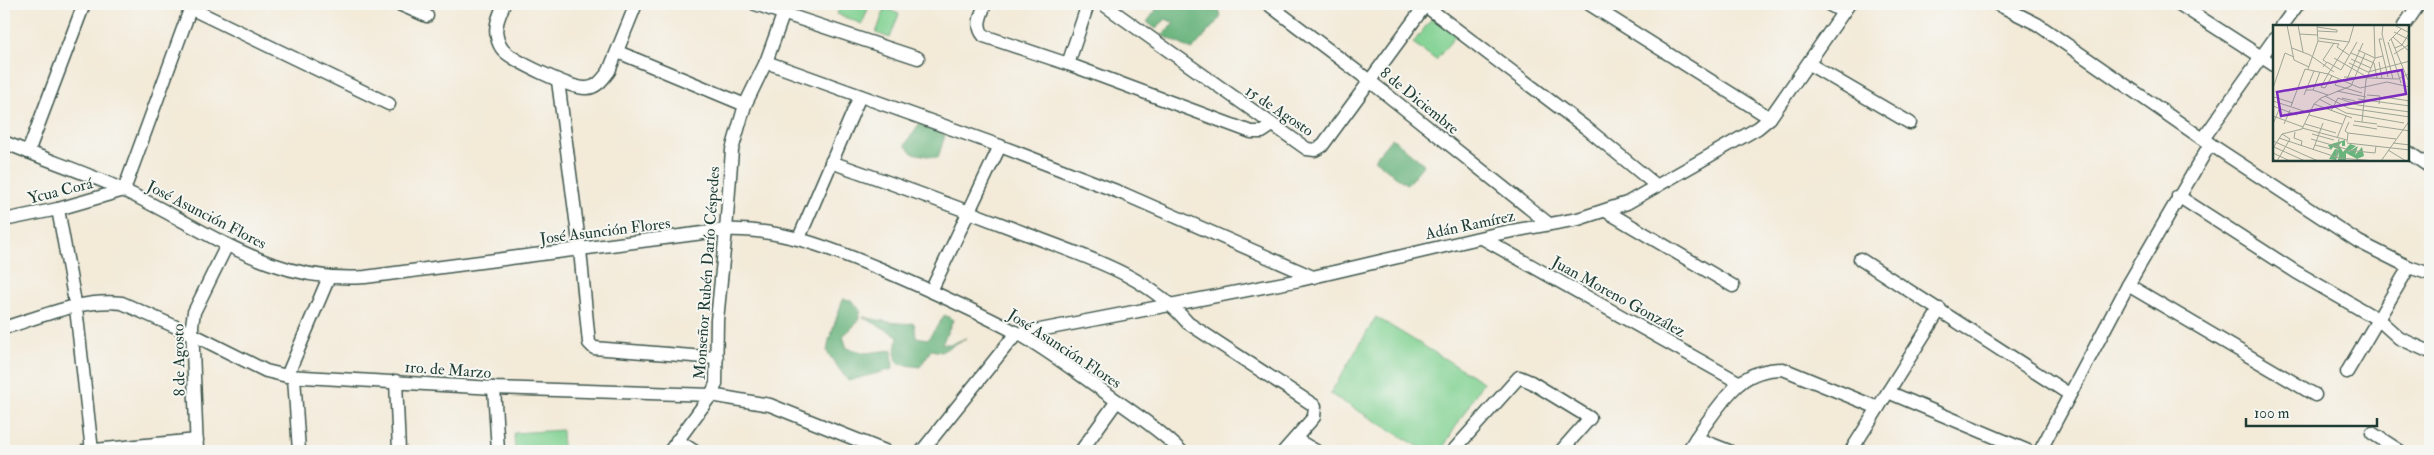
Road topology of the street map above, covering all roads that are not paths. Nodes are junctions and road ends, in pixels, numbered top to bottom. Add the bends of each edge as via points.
1 (84, 4) edge
2 (398, 4) edge
3 (504, 4) edge
4 (636, 4) edge
5 (755, 4) edge
6 (985, 4) edge
7 (1088, 4) edge
8 (1107, 4) edge
9 (1268, 4) edge
10 (1425, 4) edge
11 (1589, 4) edge
12 (1828, 4) edge
13 (1997, 4) edge
14 (2179, 4) edge
15 (2298, 4) edge
16 (2419, 4) edge
17 (191, 6) edge
18 (786, 8) edge
19 (1846, 8) edge
20 (427, 16) dead end
21 (2283, 25) edge
22 (2405, 25) edge
23 (2273, 40) edge
24 (618, 52) junction
25 (2262, 57) junction
26 (918, 58) dead end
27 (766, 62) junction
28 (1068, 64) junction
29 (1809, 64) junction
30 (2273, 64) edge
31 (558, 81) junction
32 (1371, 82) junction
33 (860, 96) junction
34 (389, 104) dead end
35 (745, 105) junction
36 (1770, 118) junction
37 (1910, 123) dead end
38 (1271, 126) junction
39 (4, 142) edge
40 (2206, 142) junction
41 (1000, 146) junction
42 (28, 152) junction
43 (2409, 153) edge
44 (831, 162) junction
45 (2429, 164) edge
46 (1657, 186) junction
47 (124, 190) junction
48 (2178, 196) junction
49 (58, 209) junction
50 (969, 211) junction
51 (1606, 211) junction
52 (4, 220) edge
53 (1549, 224) junction
54 (726, 230) junction
55 (799, 238) junction
56 (1482, 238) junction
57 (227, 245) junction
58 (580, 250) junction
59 (1860, 259) dead end
60 (2409, 268) junction
61 (2430, 274) edge
62 (1313, 276) junction
63 (328, 277) junction
64 (2128, 285) junction
65 (1733, 286) dead end
66 (931, 291) junction
67 (1173, 306) junction
68 (76, 308) junction
69 (1940, 309) junction
70 (2379, 320) junction
71 (4, 328) edge
72 (192, 334) junction
73 (1019, 334) junction
74 (2430, 352) edge
75 (717, 358) junction
76 (2347, 372) dead end
77 (290, 377) junction
78 (396, 381) junction
79 (1740, 383) junction
80 (494, 388) junction
81 (1888, 392) junction
82 (2070, 394) junction
83 (711, 395) junction
84 (2315, 395) dead end
85 (1117, 401) junction
86 (1878, 408) junction
87 (2372, 433) dead end
88 (1696, 438) junction
89 (1295, 439) junction
90 (677, 440) junction
91 (197, 446) edge
92 (90, 451) edge
93 (299, 451) edge
94 (399, 451) edge
95 (498, 451) edge
96 (670, 451) edge
97 (694, 451) edge
98 (885, 451) edge
99 (922, 451) edge
100 (1081, 451) edge
101 (1181, 451) edge
102 (1284, 451) edge
103 (1316, 451) edge
104 (1453, 451) edge
105 (1561, 451) edge
106 (1688, 451) edge
107 (1729, 451) edge
108 (1851, 451) edge
109 (2028, 451) edge
110 (2040, 451) edge
111 (2400, 451) edge

1 - 42 street
2 - 20 street
3 - 31 street via 496,28 496,36 504,51
4 - 24 street
5 - 18 street
6 - 28 street via 979,24 979,31 984,36
7 - 28 street
8 - 38 street, 15 de Agosto
9 - 32 street, 8 de Diciembre
10 - 32 street, 15 de Agosto
10 - 46 street
11 - 36 street
12 - 19 street
13 - 40 street via 2037,24
14 - 25 street
15 - 21 street
16 - 22 street
17 - 34 street
17 - 47 street
18 - 26 street
18 - 27 street, Monseñor Rubén Darío Céspedes
19 - 29 street, Adán Ramírez
23 - 25 street
24 - 31 street via 609,72 594,86 585,88
24 - 35 street
25 - 30 street
25 - 40 street
27 - 33 street
27 - 35 street, Monseñor Rubén Darío Céspedes
28 - 38 street via 1251,132 1262,132
29 - 36 street, Adán Ramírez
29 - 37 street
31 - 58 street
32 - 38 street, 15 de Agosto via 1322,146 1315,150 1307,149
32 - 53 street, 8 de Diciembre
33 - 41 street
33 - 44 street
35 - 54 street, Monseñor Rubén Darío Céspedes via 731,156
36 - 46 street, Adán Ramírez
39 - 42 street, José Asunción Flores
40 - 48 street
40 - 60 street via 2359,242
41 - 50 street
41 - 62 street via 1124,194
42 - 47 street, José Asunción Flores
43 - 45 street
44 - 50 street
44 - 55 street
46 - 51 street, Adán Ramírez
47 - 49 street, Ycua Corá
47 - 57 street, José Asunción Flores
48 - 64 street
48 - 70 street via 2296,272
49 - 52 street, Ycua Corá
49 - 68 street
50 - 66 street
50 - 67 street via 1131,276
51 - 53 street, Adán Ramírez
51 - 65 street
53 - 56 street, Adán Ramírez
54 - 55 street, José Asunción Flores via 752,229
54 - 58 street, José Asunción Flores
54 - 75 street, Monseñor Rubén Darío Céspedes via 716,320
55 - 66 street, José Asunción Flores
56 - 62 street, Adán Ramírez
56 - 79 street, Juan Moreno González
57 - 63 street, José Asunción Flores via 289,271
57 - 72 street, 8 de Agosto via 194,312
58 - 63 street, José Asunción Flores via 365,277
58 - 75 street via 588,343 591,346
59 - 69 street
60 - 61 street
60 - 70 street
62 - 67 street, Adán Ramírez
63 - 77 street
64 - 82 street
64 - 84 street
66 - 73 street, José Asunción Flores
67 - 73 street, Adán Ramírez
67 - 89 street via 1188,323 1315,406 1314,417
68 - 71 street
68 - 72 street, 1ro. de Marzo via 122,303
68 - 92 street
69 - 81 street
69 - 82 street
70 - 74 street via 2399,338
70 - 76 street
72 - 77 street, 1ro. de Marzo via 266,371
72 - 91 street, 8 de Agosto
73 - 85 street, José Asunción Flores
73 - 99 street
75 - 83 street, Monseñor Rubén Darío Céspedes via 716,384
77 - 78 street, 1ro. de Marzo
77 - 93 street
78 - 80 street, 1ro. de Marzo
78 - 94 street
79 - 86 street via 1770,369 1783,369
79 - 88 street
80 - 83 street, 1ro. de Marzo
80 - 95 street
81 - 86 street
81 - 109 street
82 - 110 street
83 - 90 street, Monseñor Rubén Darío Céspedes
83 - 98 street, 1ro. de Marzo via 770,404
85 - 100 street
85 - 101 street, José Asunción Flores
86 - 108 street
87 - 111 street
88 - 106 street
88 - 107 street
89 - 102 street
89 - 103 street
90 - 96 street, Monseñor Rubén Darío Céspedes
90 - 97 street
91 - 92 street
104 - 105 street via 1519,376 1590,418

